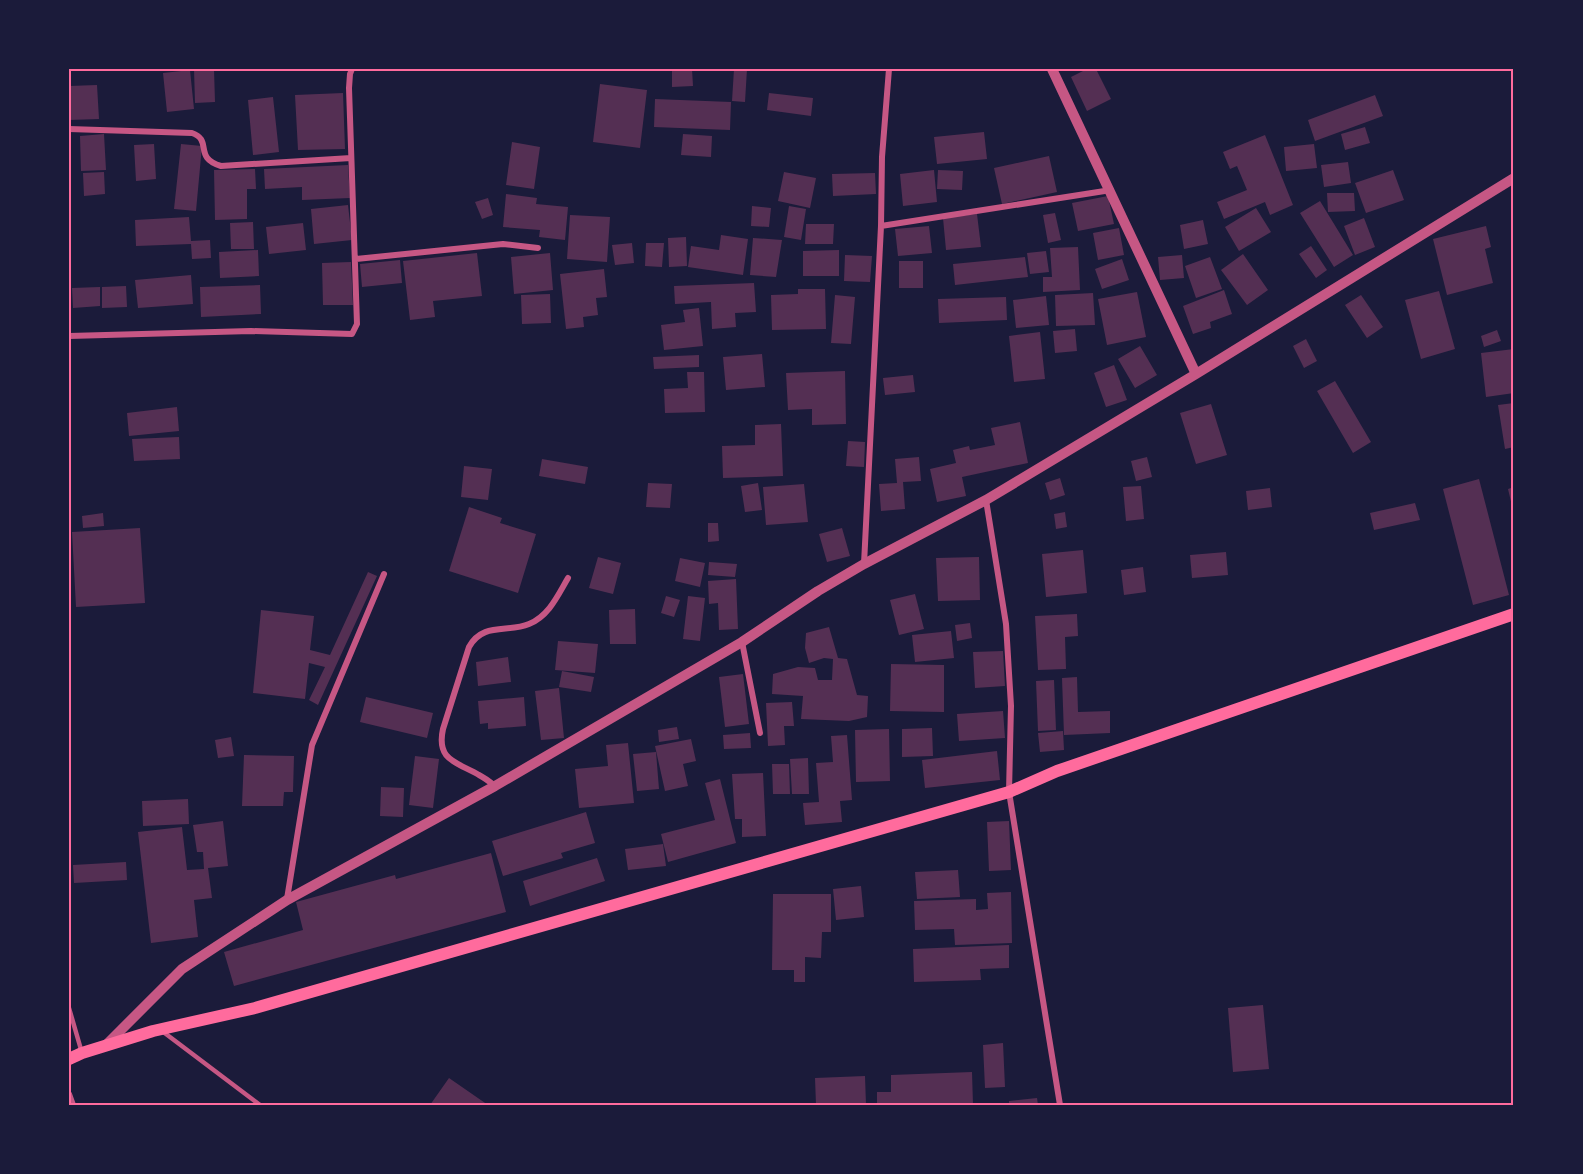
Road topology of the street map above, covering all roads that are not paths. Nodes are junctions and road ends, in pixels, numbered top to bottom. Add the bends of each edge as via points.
1 (352, 69) edge
2 (889, 69) edge
3 (1053, 69) edge
4 (69, 129) edge
5 (351, 158) junction
6 (1514, 178) edge
7 (1111, 190) junction
8 (881, 226) junction
9 (538, 248) dead end
10 (356, 258) junction
11 (69, 336) edge
12 (1196, 374) junction
13 (986, 500) junction
14 (864, 564) junction
15 (384, 574) dead end
16 (568, 578) dead end
17 (1514, 614) edge
18 (742, 642) junction
19 (760, 733) dead end
20 (495, 786) junction
21 (1009, 792) junction
22 (287, 900) junction
23 (69, 1008) edge
24 (159, 1030) junction
25 (104, 1046) junction
26 (82, 1053) junction
27 (69, 1059) edge
28 (69, 1094) edge
29 (73, 1105) edge
30 (260, 1105) edge
31 (1060, 1105) edge

1 - 5 street via 348,88
2 - 8 street
3 - 7 street
4 - 5 street via 192,133 202,140 210,162 221,166
5 - 10 street
6 - 12 street
7 - 8 street
7 - 12 street
8 - 14 street
9 - 10 street via 503,244
10 - 11 street via 357,324 352,334 251,331
12 - 13 street
13 - 14 street
13 - 21 street via 1006,624 1011,706
14 - 18 street
15 - 22 street via 312,745
16 - 20 street via 552,606 537,619 480,634 470,647 441,742 451,761
17 - 21 main road via 1058,771
18 - 19 street
18 - 20 street
20 - 22 street
21 - 24 main road via 255,1008
21 - 31 street
22 - 25 street via 182,969
23 - 26 lane
24 - 25 main road
24 - 30 lane
25 - 26 main road
26 - 27 main road
28 - 29 street

